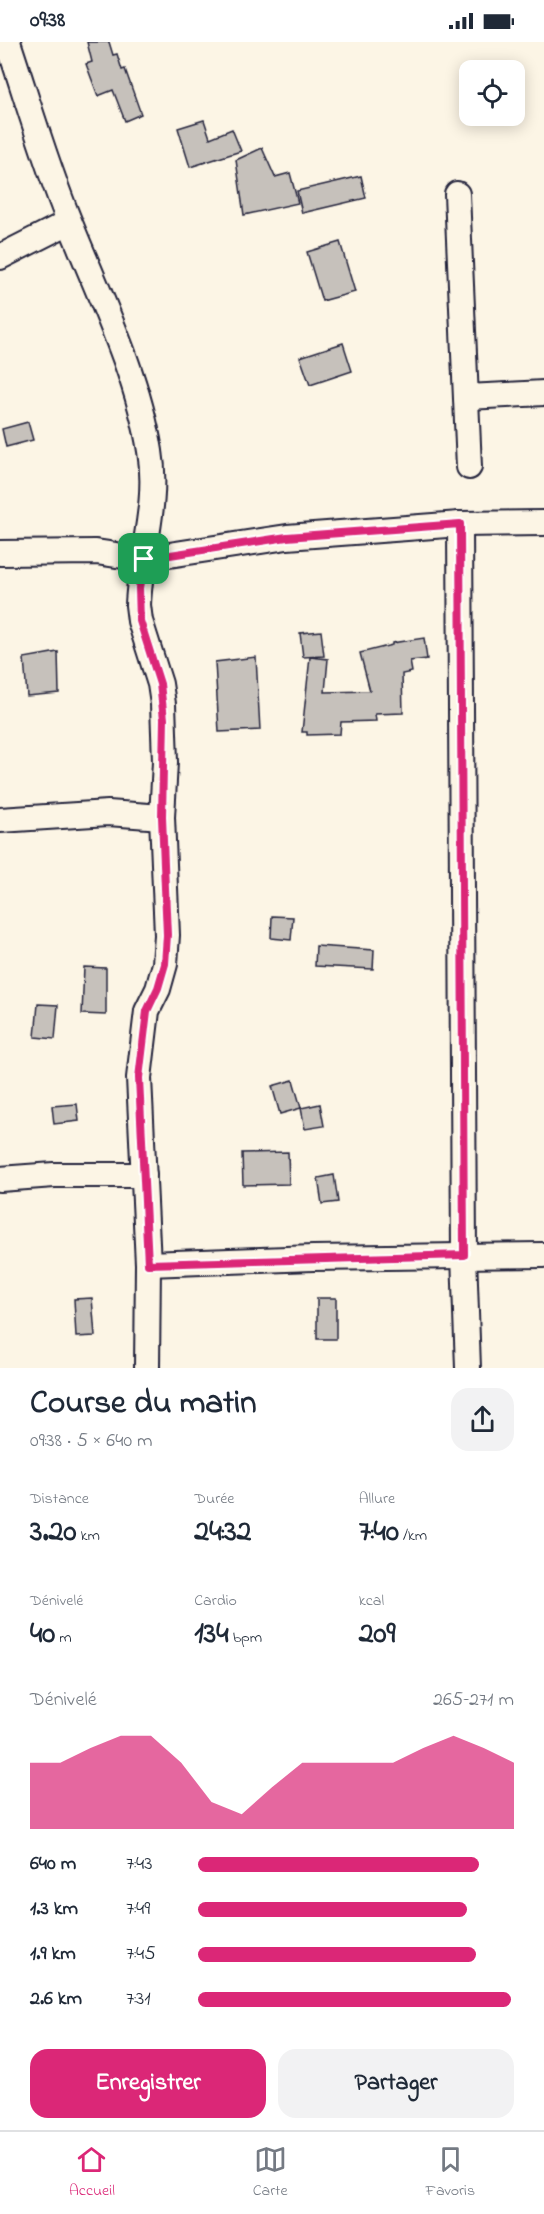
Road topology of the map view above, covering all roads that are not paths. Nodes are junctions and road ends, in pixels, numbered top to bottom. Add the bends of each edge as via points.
1 (8, 42) edge
2 (457, 194) dead end
3 (69, 222) junction
4 (0, 257) edge
5 (544, 393) edge
6 (467, 397) junction
7 (469, 467) dead end
8 (544, 523) edge
9 (460, 524) junction
10 (0, 553) edge
11 (144, 559) junction
12 (162, 817) junction
13 (0, 820) edge
14 (144, 1175) junction
15 (0, 1179) edge
16 (464, 1255) junction
17 (544, 1255) edge
18 (148, 1264) junction
19 (147, 1368) edge
20 (468, 1368) edge

1 - 3 street
2 - 6 street
3 - 4 street
3 - 11 street via 102,298 140,408 150,452 152,504
5 - 6 street
6 - 7 street
8 - 9 street
9 - 11 street via 287,537
9 - 16 street
10 - 11 street via 96,552
11 - 12 street via 139,588 140,621 163,704
12 - 13 street via 108,813
12 - 14 street via 167,935 165,964 147,1011 142,1045 139,1106
14 - 15 street
14 - 18 street
16 - 17 street
16 - 18 street
16 - 20 street
18 - 19 street

